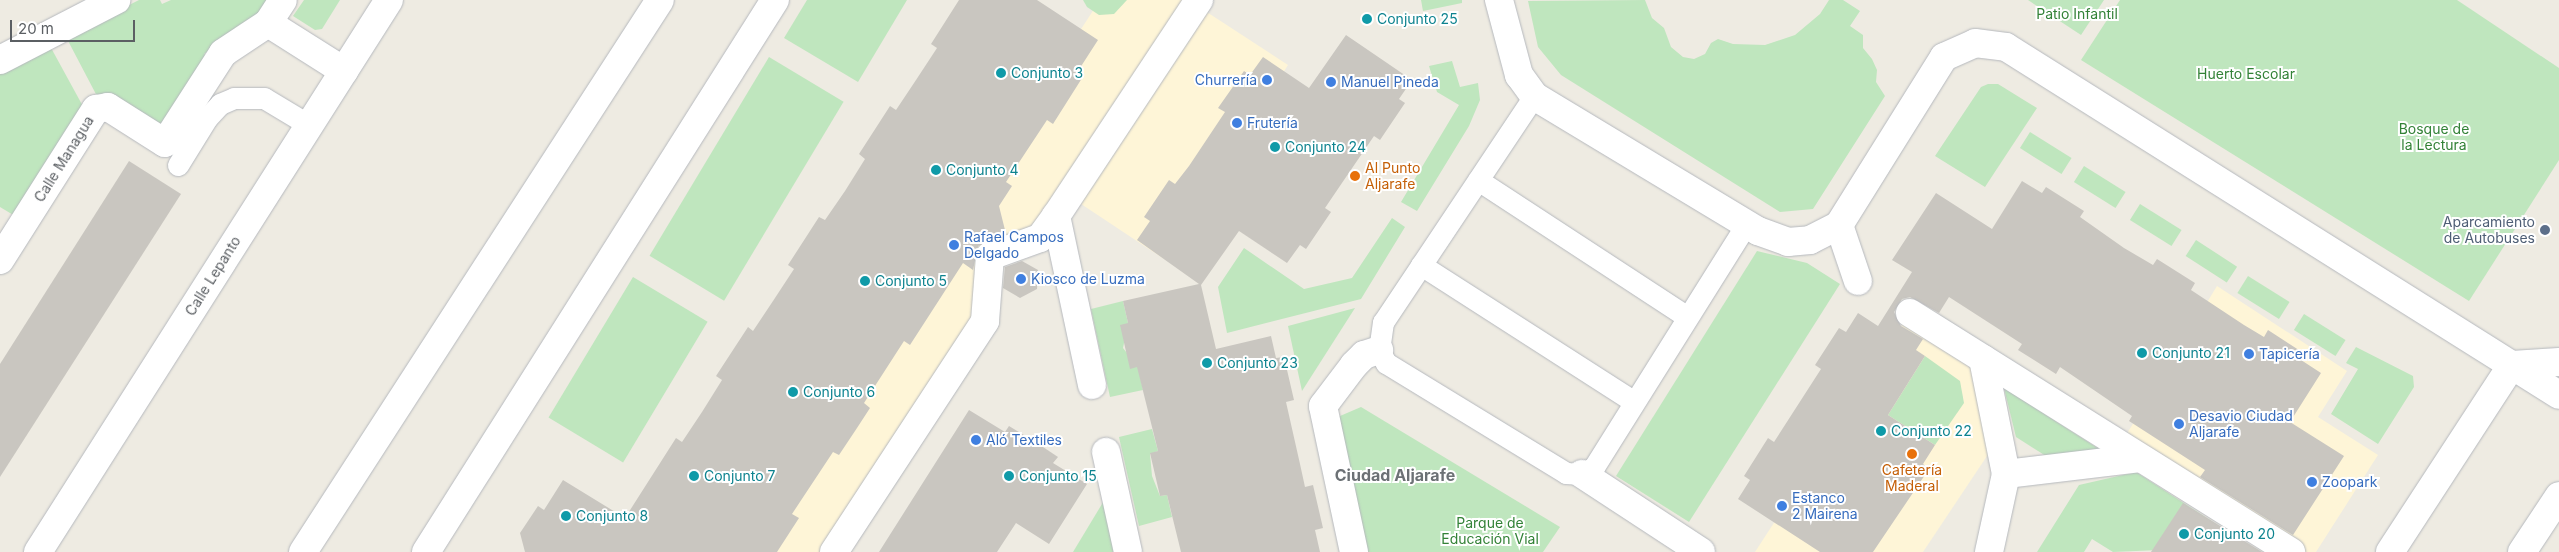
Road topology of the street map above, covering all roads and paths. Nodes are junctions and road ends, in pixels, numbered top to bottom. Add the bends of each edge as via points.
1 (116, 0) edge
2 (284, 0) edge
3 (389, 0) edge
4 (660, 0) edge
5 (776, 0) edge
6 (1199, 0) edge
7 (1499, 0) edge
8 (268, 23) junction
9 (0, 60) edge
10 (344, 71) junction
11 (1534, 96) junction
12 (309, 125) junction
13 (178, 165) dead end
14 (1478, 180) junction
15 (1056, 216) junction
16 (1746, 224) junction
17 (1839, 225) junction
18 (0, 260) edge
19 (1421, 265) junction
20 (1858, 281) dead end
21 (1910, 313) dead end
22 (1687, 318) junction
23 (1379, 350) junction
24 (1982, 359) junction
25 (2559, 362) edge
26 (2512, 365) junction
27 (1092, 386) dead end
28 (2559, 395) edge
29 (1634, 402) junction
30 (1106, 452) dead end
31 (2140, 458) junction
32 (1582, 474) junction
33 (2006, 474) junction
34 (2559, 496) edge
35 (38, 552) edge
36 (303, 552) edge
37 (426, 552) edge
38 (834, 552) edge
39 (1128, 552) edge
40 (1354, 552) edge
41 (1701, 552) edge
42 (1989, 552) edge
43 (2291, 552) edge
44 (2390, 552) edge
45 (2522, 552) edge

1 - 9 street
2 - 8 street, Calle Managua
3 - 10 street, Calle Lepanto
4 - 36 street
5 - 37 street
6 - 15 street
7 - 11 street via 1519,75
8 - 10 street
8 - 18 street, Calle Managua via 224,52 165,143 108,107 96,109
10 - 12 street, Calle Lepanto
11 - 14 lane
11 - 16 street
12 - 13 lane via 264,98 234,98 220,104 207,118
12 - 35 street, Calle Lepanto
14 - 19 lane
14 - 22 lane
15 - 27 street
15 - 38 street via 1040,238 990,256 985,321
16 - 17 street via 1788,242 1810,240
16 - 22 lane
17 - 20 street
17 - 26 street via 1944,57 1975,43 2006,47
19 - 23 lane via 1383,322
19 - 29 lane
21 - 24 street
22 - 29 lane
23 - 32 lane via 1386,362 1402,373 1566,473
23 - 40 street via 1364,355 1322,406
24 - 31 street
24 - 33 street
25 - 26 street
26 - 28 street
26 - 44 street
29 - 32 lane via 1594,467
30 - 39 street
31 - 33 street
31 - 43 street
32 - 41 street
33 - 42 street
34 - 45 street

